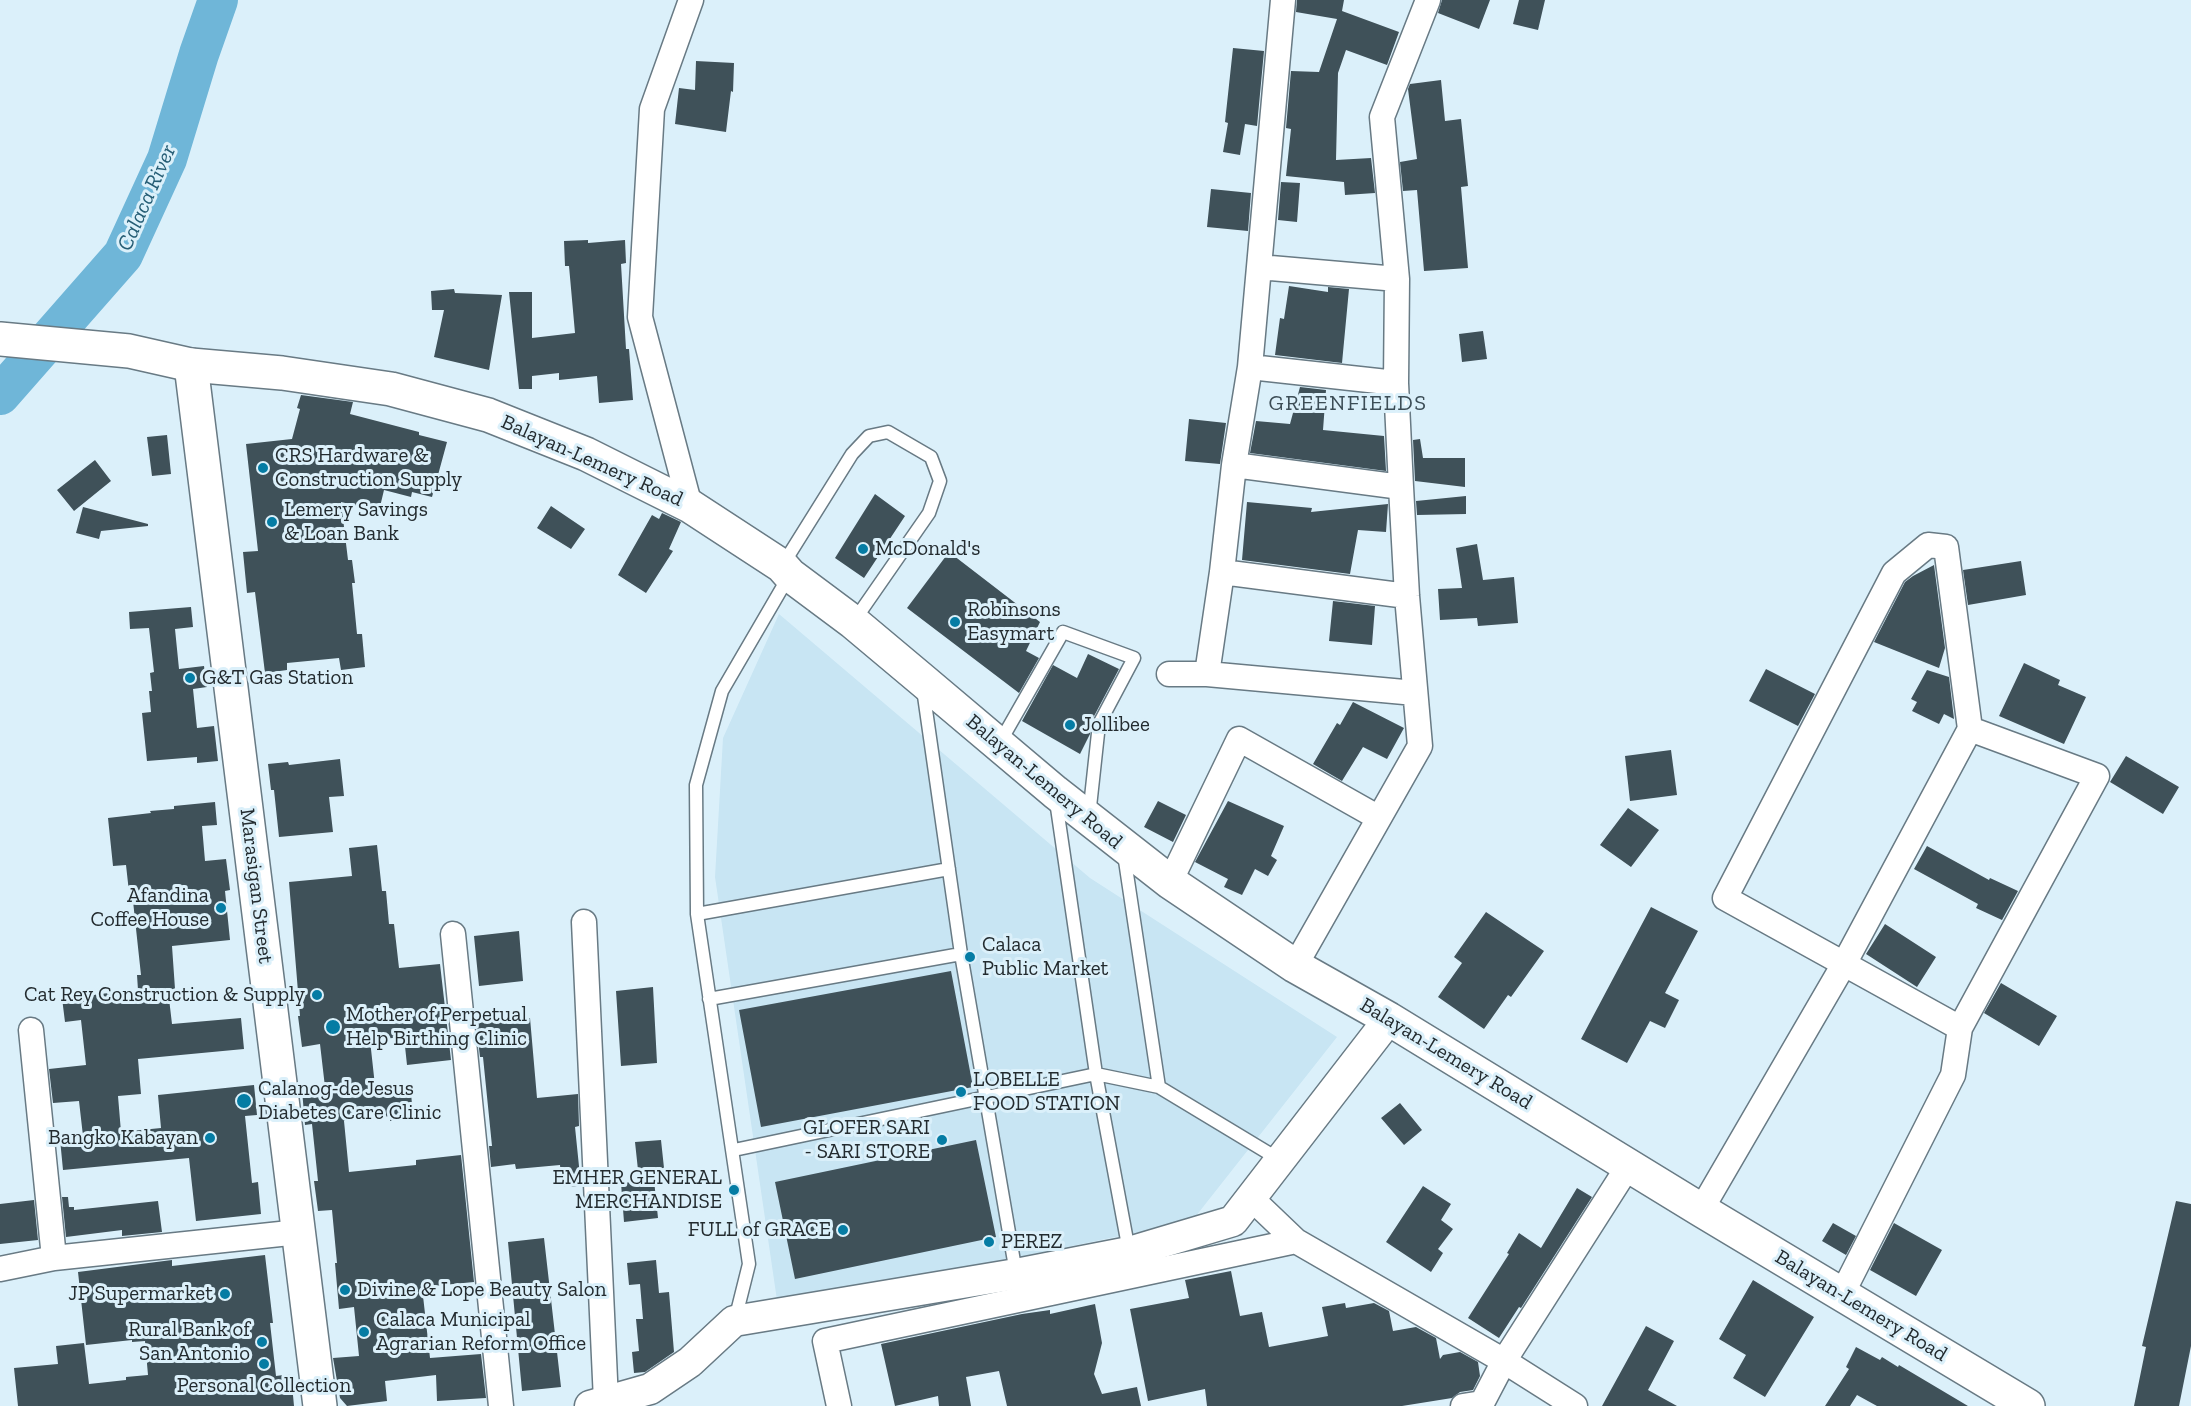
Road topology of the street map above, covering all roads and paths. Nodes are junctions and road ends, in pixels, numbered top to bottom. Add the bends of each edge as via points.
1 (691, 0) edge
2 (1283, 0) edge
3 (1428, 0) edge
4 (1259, 267) junction
5 (1397, 279) junction
6 (0, 339) edge
7 (191, 365) junction
8 (1250, 367) junction
9 (1396, 383) junction
10 (1234, 465) junction
11 (1401, 487) junction
12 (690, 506) junction
13 (786, 570) junction
14 (1222, 573) junction
15 (1407, 596) junction
16 (853, 622) junction
17 (1169, 674) dead end
18 (1207, 674) junction
19 (921, 679) junction
20 (1415, 693) junction
21 (1970, 729) junction
22 (999, 745) junction
23 (1055, 792) junction
24 (1379, 818) junction
25 (1089, 820) junction
26 (1123, 847) junction
27 (949, 869) junction
28 (1170, 882) junction
29 (697, 914) junction
30 (584, 922) dead end
31 (453, 934) dead end
32 (961, 954) junction
33 (1844, 964) junction
34 (1295, 966) junction
35 (709, 999) junction
36 (1389, 1019) junction
37 (1960, 1028) junction
38 (31, 1030) dead end
39 (1096, 1074) junction
40 (1158, 1087) junction
41 (987, 1098) junction
42 (734, 1150) junction
43 (1280, 1160) junction
44 (1629, 1165) junction
45 (1251, 1198) junction
46 (1701, 1210) junction
47 (299, 1232) junction
48 (1296, 1240) junction
49 (1129, 1252) junction
50 (54, 1258) junction
51 (0, 1269) edge
52 (1016, 1274) junction
53 (1842, 1294) junction
54 (734, 1322) junction
55 (1504, 1361) junction
56 (598, 1404) edge
57 (1476, 1405) edge
58 (320, 1406) edge
59 (501, 1406) edge
60 (839, 1406) edge
61 (1575, 1406) edge
62 (2028, 1406) edge

1 - 12 street via 652,109 640,317
2 - 4 street
3 - 5 street via 1382,117
4 - 5 street
4 - 8 street
5 - 9 street
6 - 7 main road, Balayan-Lemery Road via 129,351
7 - 12 main road, Balayan-Lemery Road via 391,388 488,415 586,454
7 - 47 main road, Marasigan Street
8 - 9 street
8 - 10 street
9 - 11 street
10 - 11 street
10 - 14 street
11 - 15 street
12 - 13 main road, Balayan-Lemery Road
13 - 16 main road, Balayan-Lemery Road
13 - 16 lane via 852,454 869,436 888,432 931,457 940,481 929,513
13 - 29 lane via 722,691 696,785
14 - 15 street
14 - 18 street
15 - 20 street
16 - 19 main road, Balayan-Lemery Road
17 - 18 street
18 - 20 street
19 - 22 main road, Balayan-Lemery Road
19 - 27 lane
20 - 24 street via 1420,746
21 - 33 street
21 - 33 street via 1946,547 1928,545 1894,573 1725,898
21 - 37 street via 2097,776
22 - 23 main road, Balayan-Lemery Road
22 - 25 lane via 1063,632 1134,658 1099,724
23 - 25 main road, Balayan-Lemery Road
23 - 39 lane
24 - 28 street via 1239,739
24 - 34 street
25 - 26 main road, Balayan-Lemery Road
26 - 28 main road, Balayan-Lemery Road
26 - 40 lane
27 - 29 lane
27 - 32 lane
28 - 34 main road, Balayan-Lemery Road
29 - 35 lane
30 - 56 street
31 - 59 street
32 - 35 lane
32 - 41 lane
33 - 37 street
33 - 46 street
34 - 36 main road, Balayan-Lemery Road
35 - 42 lane
36 - 43 street
36 - 44 main road, Balayan-Lemery Road
37 - 53 street via 1953,1075
38 - 50 street
39 - 40 lane
39 - 41 lane
39 - 49 lane
40 - 43 lane
41 - 42 lane
41 - 52 lane
42 - 54 lane via 749,1264
43 - 45 street
44 - 46 main road, Balayan-Lemery Road
44 - 55 street
45 - 48 street
45 - 49 street via 1233,1221
46 - 53 main road, Balayan-Lemery Road
47 - 50 street
47 - 58 main road, Marasigan Street
48 - 55 street
48 - 60 street via 825,1341
49 - 52 street
50 - 51 street
52 - 54 street
53 - 62 main road, Balayan-Lemery Road via 1996,1393
54 - 56 street via 690,1362 650,1389
55 - 57 street
55 - 61 street

